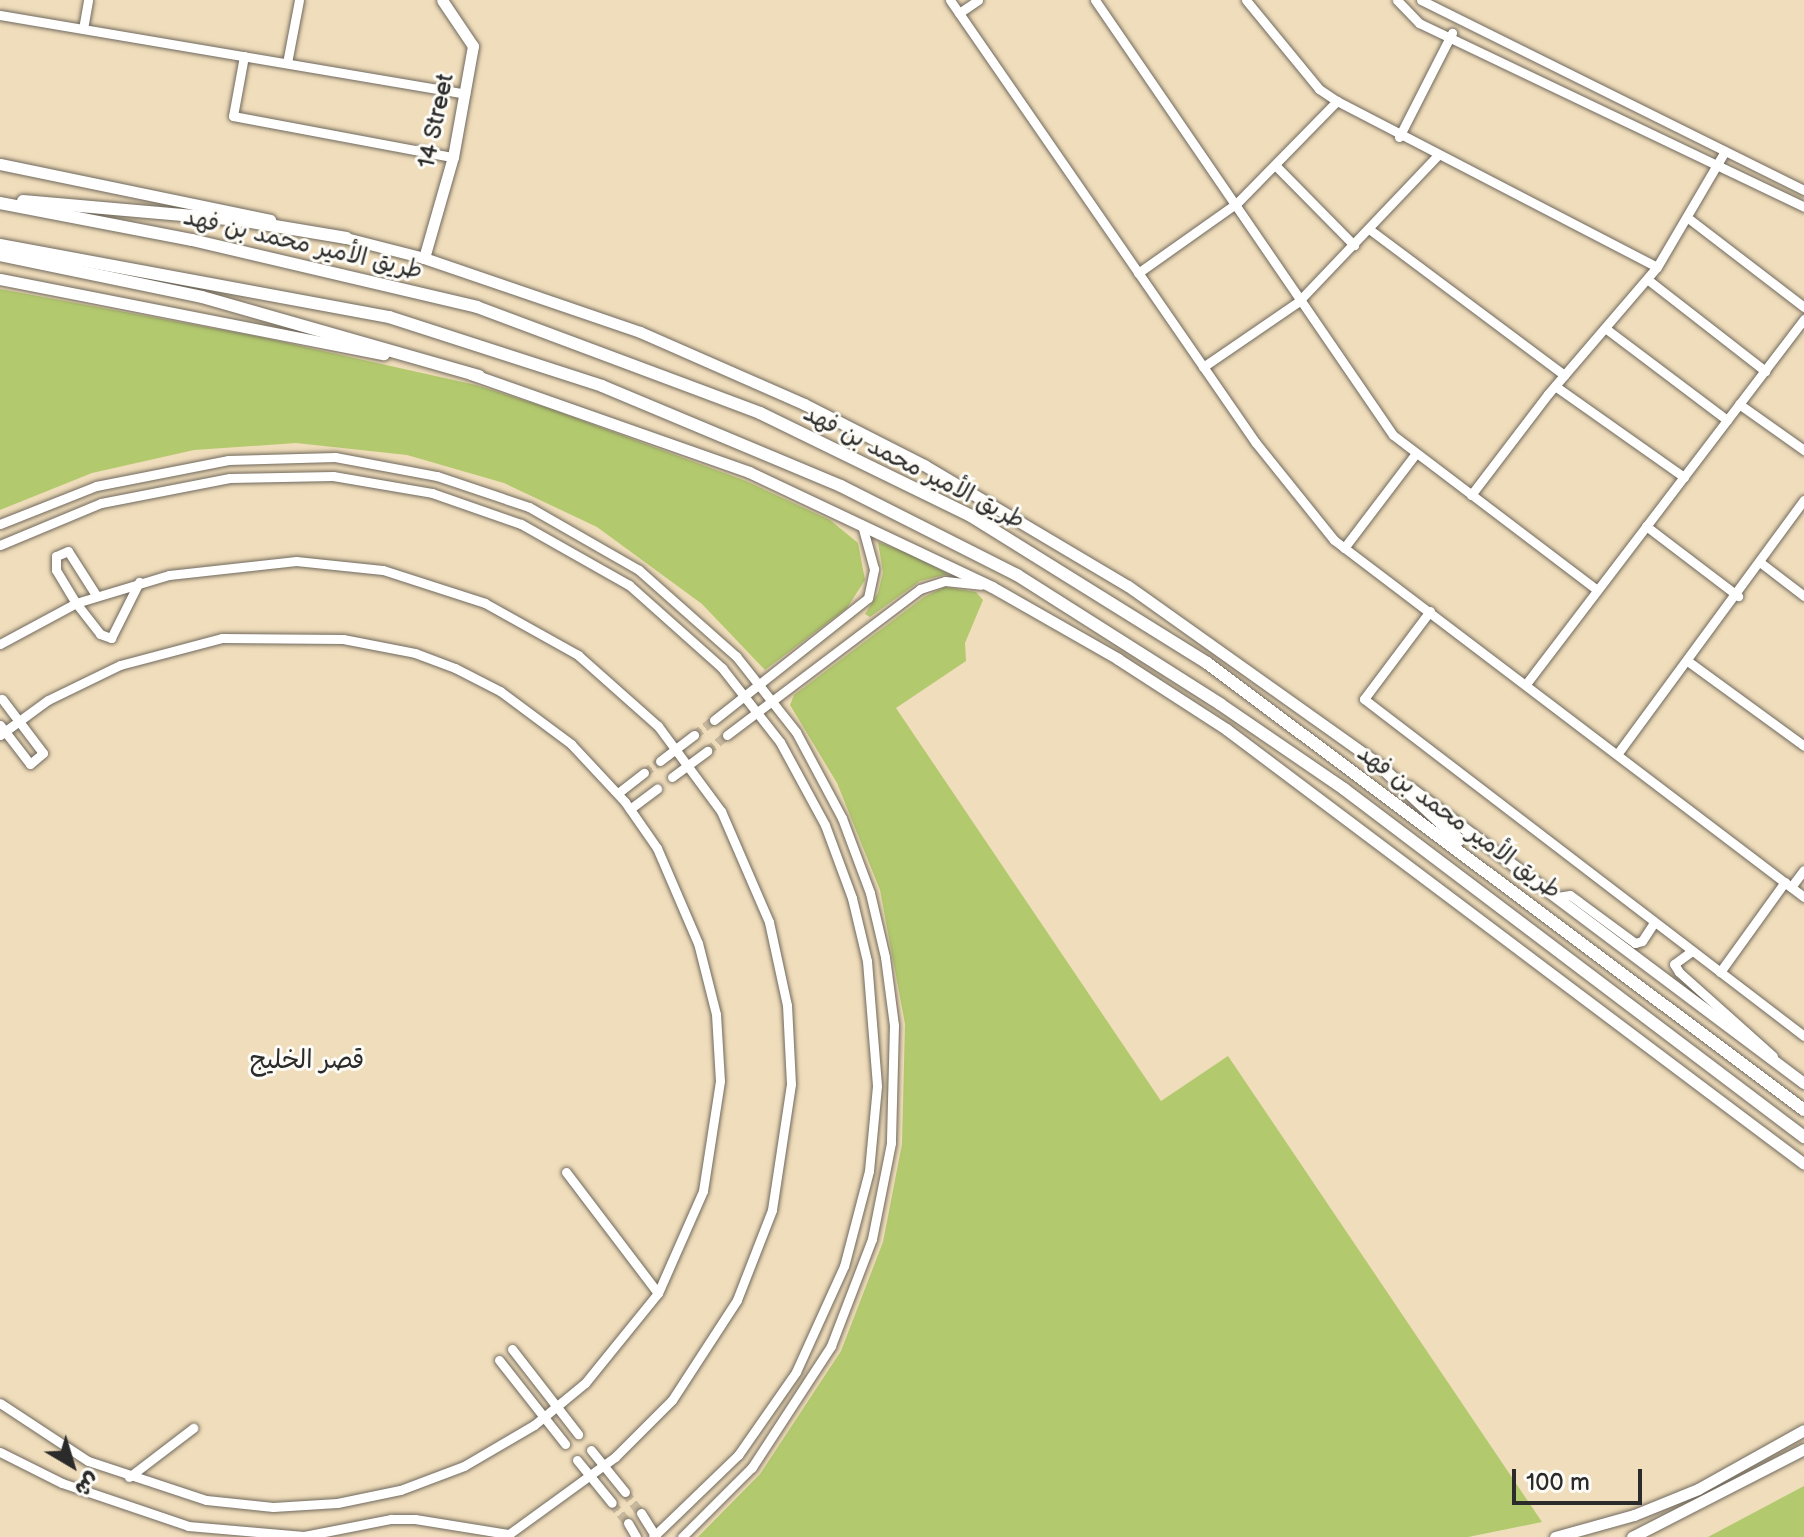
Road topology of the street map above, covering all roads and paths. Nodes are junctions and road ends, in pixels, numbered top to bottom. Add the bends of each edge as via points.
1 (88, 0) edge
2 (299, 0) edge
3 (442, 0) edge
4 (950, 0) edge
5 (978, 0) edge
6 (1095, 0) edge
7 (1246, 0) edge
8 (1397, 0) edge
9 (1421, 0) edge
10 (959, 13) junction
11 (0, 15) edge
12 (1458, 22) junction
13 (83, 29) junction
14 (1451, 35) junction
15 (244, 56) junction
16 (287, 63) junction
17 (465, 94) junction
18 (1337, 101) junction
19 (1399, 137) junction
20 (1725, 151) junction
21 (453, 157) junction
22 (1436, 157) junction
23 (0, 164) edge
24 (1718, 165) junction
25 (1277, 167) junction
26 (1804, 190) edge
27 (0, 201) edge
28 (1233, 207) junction
29 (1804, 207) edge
30 (1688, 218) junction
31 (1369, 229) junction
32 (346, 238) junction
33 (0, 245) edge
34 (1354, 245) junction
35 (0, 255) edge
36 (424, 258) junction
37 (1657, 267) junction
38 (1138, 273) junction
39 (0, 279) edge
40 (1647, 279) junction
41 (1298, 302) junction
42 (1804, 307) edge
43 (1804, 319) edge
44 (1605, 328) junction
45 (1203, 367) junction
46 (1765, 371) junction
47 (1564, 375) junction
48 (479, 376) junction
49 (1555, 386) junction
50 (1739, 404) junction
51 (1727, 420) junction
52 (1804, 450) edge
53 (1416, 453) junction
54 (1684, 477) junction
55 (1471, 495) junction
56 (1804, 500) edge
57 (859, 521) junction
58 (0, 524) edge
59 (1646, 526) junction
60 (0, 545) edge
61 (1344, 548) junction
62 (1761, 563) junction
63 (139, 582) junction
64 (992, 587) junction
65 (1597, 590) junction
66 (96, 595) junction
67 (1738, 596) junction
68 (1804, 596) edge
69 (76, 603) junction
70 (1430, 611) junction
71 (0, 644) edge
72 (1689, 662) junction
73 (1526, 684) junction
74 (760, 685) junction
75 (745, 696) junction
76 (2, 699) dead end
77 (772, 700) junction
78 (758, 711) junction
79 (714, 720) tunnel mouth
80 (18, 721) junction
81 (2, 731) edge
82 (694, 735) tunnel mouth
83 (727, 735) tunnel mouth
84 (1804, 746) edge
85 (676, 748) junction
86 (707, 751) tunnel mouth
87 (1618, 753) junction
88 (660, 761) tunnel mouth
89 (689, 764) junction
90 (1378, 764) junction
91 (644, 773) tunnel mouth
92 (672, 777) dead end
93 (657, 789) dead end
94 (618, 793) junction
95 (630, 809) junction
96 (1470, 856) junction
97 (1804, 870) edge
98 (1788, 884) junction
99 (1557, 897) junction
100 (1804, 897) edge
101 (1653, 924) junction
102 (1692, 951) junction
103 (1720, 972) junction
104 (1804, 1036) edge
105 (1781, 1065) junction
106 (1804, 1083) edge
107 (1804, 1110) edge
108 (1804, 1137) edge
109 (1804, 1164) edge
110 (566, 1172) dead end
111 (658, 1293) junction
112 (512, 1349) dead end
113 (499, 1360) dead end
114 (0, 1403) edge
115 (556, 1407) junction
116 (543, 1417) junction
117 (193, 1428) dead end
118 (1804, 1430) edge
119 (578, 1434) dead end
120 (1783, 1441) junction
121 (565, 1444) dead end
122 (1804, 1449) edge
123 (591, 1450) dead end
124 (0, 1452) edge
125 (577, 1460) dead end
126 (602, 1467) junction
127 (129, 1477) junction
128 (589, 1477) junction
129 (625, 1492) tunnel mouth
130 (1715, 1497) junction
131 (612, 1503) tunnel mouth
132 (641, 1513) tunnel mouth
133 (628, 1523) tunnel mouth
134 (226, 1534) edge
135 (507, 1536) edge
136 (655, 1536) edge
137 (636, 1537) edge
138 (682, 1537) edge
139 (1555, 1537) edge
140 (1632, 1537) edge

1 - 13 street
2 - 16 street
3 - 17 main road, 14 Street via 473,46
4 - 10 street
5 - 10 street
6 - 28 street
7 - 18 street via 1319,89
8 - 14 street via 1419,23
9 - 12 street
10 - 38 street
11 - 13 street
12 - 14 street
12 - 20 street
13 - 15 street
14 - 19 street
14 - 24 street
15 - 16 street
15 - 21 street via 233,116
16 - 17 street
17 - 21 main road, 14 Street
18 - 19 street
18 - 25 street
19 - 22 street
20 - 24 street
20 - 26 street
21 - 36 main road, 14 Street
22 - 31 street
22 - 37 street
23 - 32 main road
24 - 29 street
24 - 30 street
25 - 28 street
25 - 34 street
27 - 32 highway via 239,220
27 - 96 highway, طريق الأمير محمد بن فهد via 477,307 760,413 971,516 1181,647
28 - 38 street
28 - 41 street
30 - 37 street
30 - 42 street
31 - 34 street
31 - 47 street
32 - 36 main road
33 - 108 highway, طريق الأمير محمد بن فهد via 389,317 602,386 841,486 1017,575 1220,704 1344,789
34 - 41 street
35 - 48 highway via 202,297
36 - 90 main road via 640,332 804,404 924,465 1128,586
37 - 40 street
38 - 45 street
39 - 48 main road via 262,327
40 - 44 street
40 - 46 street
41 - 45 street
41 - 53 street via 1393,435
43 - 46 street
44 - 47 street
44 - 51 street
45 - 61 street via 1299,501
46 - 50 street
47 - 49 street
48 - 57 main road via 659,436
49 - 54 street
49 - 55 street
50 - 51 street
50 - 52 street
51 - 54 street
53 - 55 street
53 - 61 street
54 - 59 street
55 - 65 street
56 - 62 street
57 - 64 main road
57 - 74 street via 869,538 874,569 868,598
58 - 74 street via 96,486 196,463 309,457 405,468 499,495 590,539 693,614
59 - 65 street
59 - 67 street
60 - 75 street via 89,507 199,481 308,475 401,486 492,512 581,554 681,627
61 - 70 street
62 - 67 street
62 - 68 street
63 - 66 street
63 - 69 street via 111,638 100,634
63 - 85 street via 212,566 296,561 355,565 437,584 513,616 578,655 623,691
64 - 77 street via 945,581 920,589
64 - 109 main road via 1226,729
65 - 73 street
66 - 69 street
66 - 69 street via 68,551 56,556 56,570
67 - 72 street
69 - 71 street
70 - 73 street
70 - 101 street via 1364,699
72 - 84 street
72 - 87 street
73 - 87 street
74 - 75 street
74 - 77 street
75 - 78 street
75 - 79 street
76 - 80 street
77 - 78 street
77 - 138 street via 827,788 870,893 894,1025 891,1143 872,1239 831,1346 752,1467
78 - 83 street
78 - 136 street via 811,796 852,898 876,1026 873,1141 848,1255 802,1361 738,1455
80 - 81 street
80 - 81 street via 43,753 30,764
80 - 94 street via 120,665 184,645 242,636 343,639 415,653 500,691 555,730
82 - 85 street
85 - 88 street
85 - 89 street
86 - 89 street
87 - 98 street
89 - 92 street
89 - 126 street via 734,835 769,922 790,1032 787,1132 768,1224 722,1329 672,1400
90 - 96 highway via 1458,838
90 - 99 main road
91 - 94 street
93 - 95 street
94 - 95 street
95 - 111 street via 657,848 689,917 711,992 719,1045 709,1170 683,1246
96 - 107 highway, طريق الأمير محمد بن فهد
97 - 98 street
98 - 100 street
98 - 103 street
99 - 101 street via 1570,895 1635,943
99 - 105 main road
101 - 102 street
102 - 103 street
102 - 105 street via 1674,964 1679,972
103 - 104 street
105 - 106 main road
110 - 111 street
111 - 115 street via 613,1352
112 - 115 street
113 - 116 street
114 - 127 street via 53,1442
115 - 116 street
115 - 119 street
116 - 121 street
116 - 127 street via 464,1466 400,1490 337,1503 237,1504 179,1494
117 - 127 street
118 - 120 main road
120 - 130 main road via 1776,1452 1712,1488
120 - 139 main road via 1685,1494
122 - 130 main road
123 - 126 street
124 - 134 street via 137,1512
125 - 128 street
126 - 128 street
126 - 129 street
128 - 131 street
128 - 135 street
130 - 140 main road
132 - 136 street
133 - 137 street
134 - 135 street via 304,1536 391,1519

